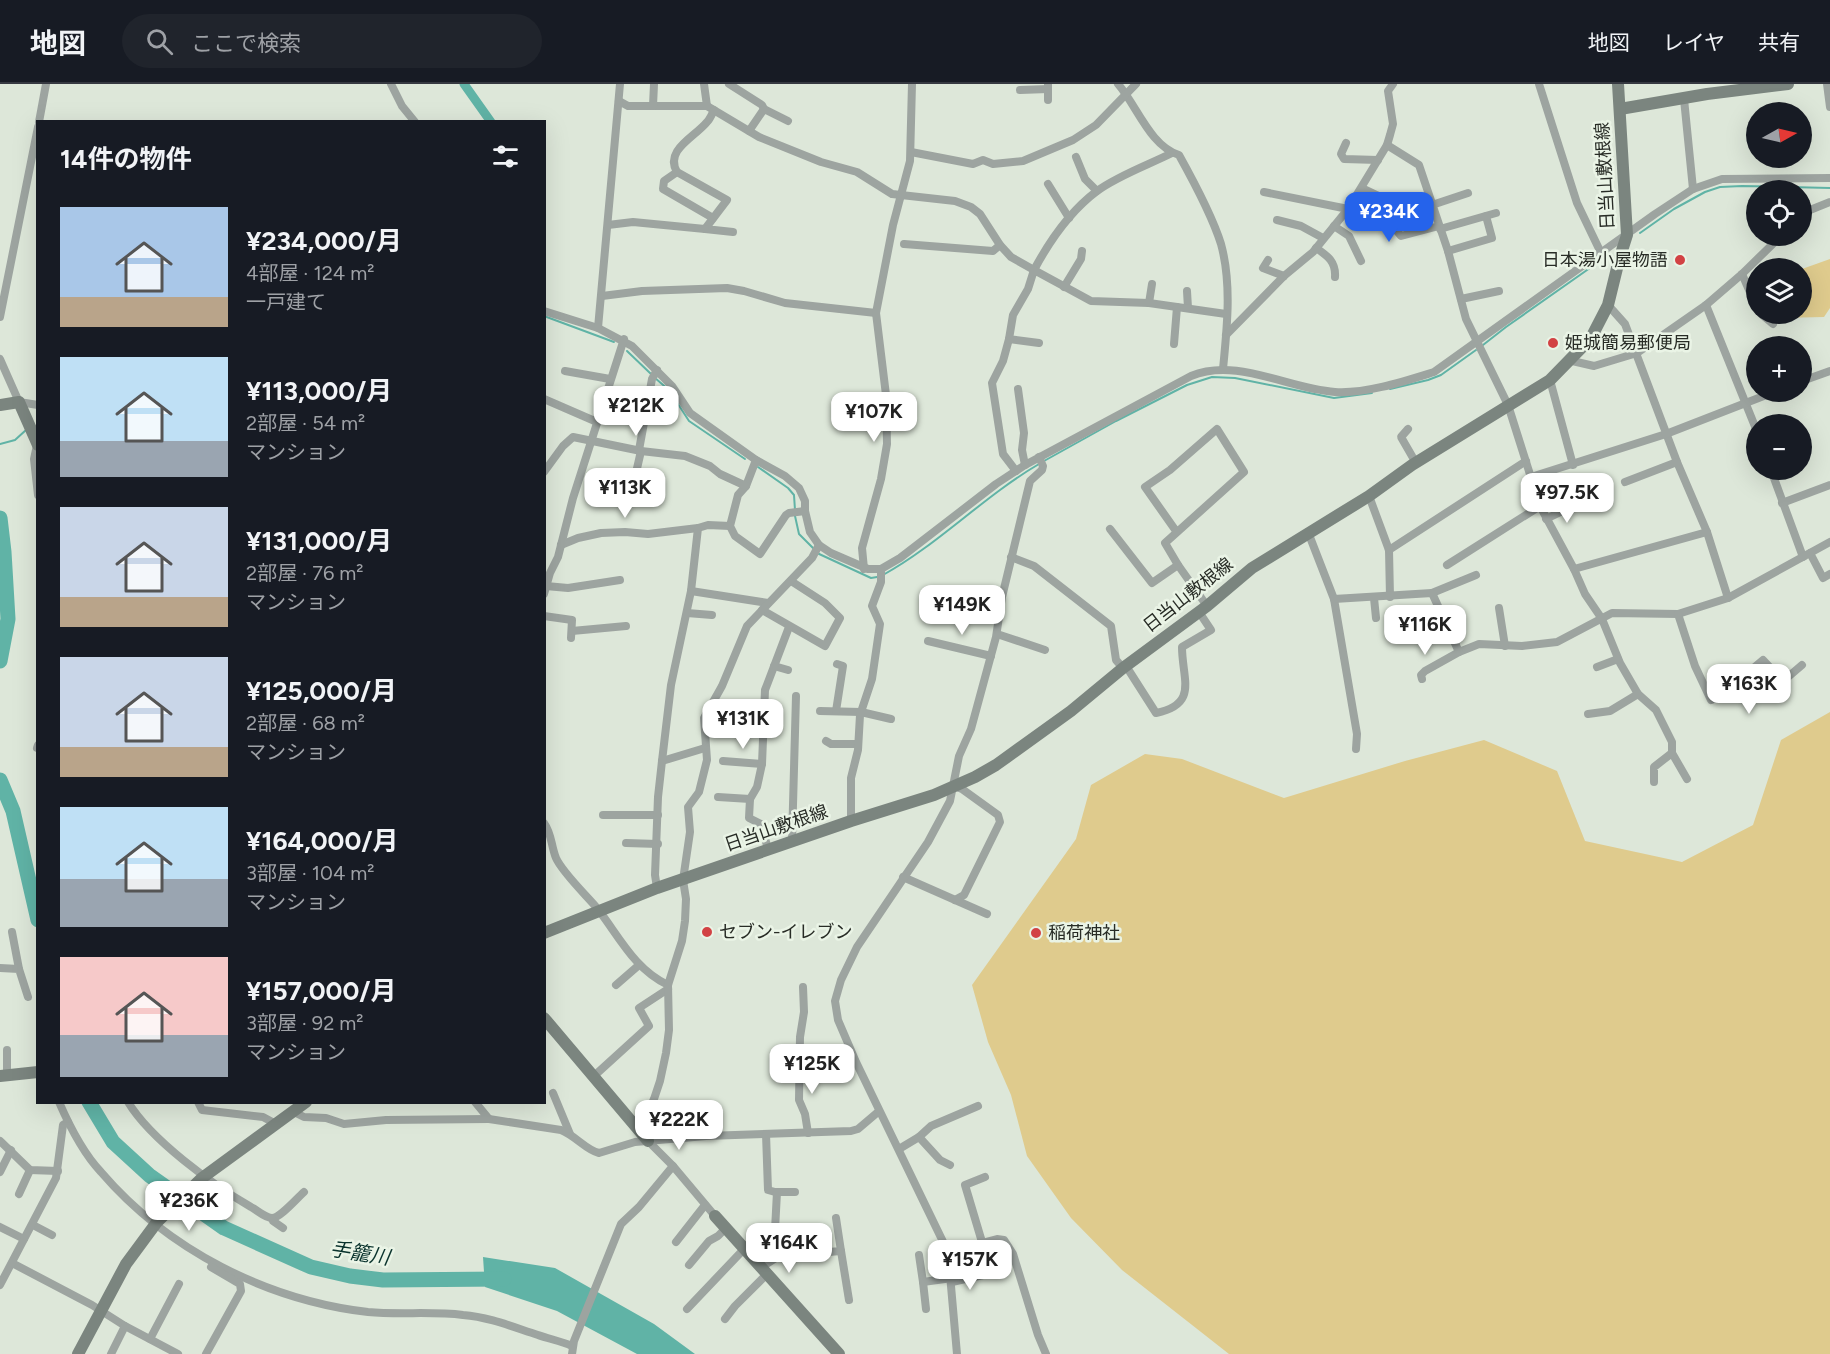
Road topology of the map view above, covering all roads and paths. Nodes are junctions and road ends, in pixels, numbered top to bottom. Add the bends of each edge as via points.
1 (46, 84) edge
2 (391, 84) edge
3 (620, 84) edge
4 (654, 84) edge
5 (704, 84) edge
6 (729, 84) edge
7 (912, 84) edge
8 (1118, 84) edge
9 (1136, 84) edge
10 (1393, 84) edge
11 (1539, 84) edge
12 (1618, 84) edge
13 (1788, 84) edge
14 (1827, 84) edge
15 (1048, 86) edge
16 (1706, 89) edge
17 (1020, 90) dead end
18 (1127, 94) junction
19 (1684, 99) junction
20 (1048, 100) dead end
21 (619, 101) junction
22 (653, 106) junction
23 (1830, 107) edge
24 (710, 108) junction
25 (764, 109) junction
26 (1620, 109) junction
27 (39, 120) edge
28 (413, 120) edge
29 (788, 121) dead end
30 (749, 131) junction
31 (36, 137) edge
32 (1346, 143) dead end
33 (1387, 145) junction
34 (911, 152) junction
35 (1172, 153) junction
36 (1076, 158) dead end
37 (1378, 160) junction
38 (677, 172) junction
39 (1830, 178) edge
40 (1048, 184) dead end
41 (1362, 188) junction
42 (1693, 189) junction
43 (1097, 191) junction
44 (1264, 192) dead end
45 (1468, 193) dead end
46 (900, 197) junction
47 (1830, 202) edge
48 (1432, 205) junction
49 (1348, 209) junction
50 (1812, 209) edge
51 (1496, 213) dead end
52 (1485, 216) junction
53 (713, 218) junction
54 (1069, 218) junction
55 (1277, 220) dead end
56 (608, 225) junction
57 (1334, 226) junction
58 (1439, 227) junction
59 (705, 229) junction
60 (733, 232) dead end
61 (1627, 235) junction
62 (1323, 238) junction
63 (904, 244) dead end
64 (1000, 245) junction
65 (1771, 246) edge
66 (1316, 248) junction
67 (1082, 251) dead end
68 (1448, 251) junction
69 (1601, 253) junction
70 (1268, 260) dead end
71 (1361, 261) dead end
72 (1034, 270) junction
73 (1742, 274) junction
74 (1284, 276) junction
75 (1335, 277) dead end
76 (1746, 283) edge
77 (1152, 284) dead end
78 (1064, 287) junction
79 (1186, 291) dead end
80 (1499, 291) dead end
81 (602, 296) junction
82 (1461, 299) junction
83 (1149, 303) junction
84 (1706, 304) junction
85 (1608, 305) junction
86 (1177, 307) junction
87 (1188, 308) junction
88 (546, 312) edge
89 (876, 313) junction
90 (1226, 314) junction
91 (0, 316) edge
92 (598, 328) junction
93 (1226, 335) junction
94 (624, 339) junction
95 (1009, 339) junction
96 (1477, 342) junction
97 (1039, 343) dead end
98 (1174, 344) dead end
99 (1637, 353) junction
100 (0, 359) edge
101 (1568, 360) junction
102 (1223, 369) junction
103 (565, 371) dead end
104 (1830, 371) edge
105 (655, 374) junction
106 (1812, 377) edge
107 (610, 379) junction
108 (1550, 380) junction
109 (1018, 389) dead end
110 (546, 400) edge
111 (19, 402) junction
112 (1746, 402) junction
113 (0, 405) edge
114 (36, 405) edge
115 (1508, 405) junction
116 (1750, 414) edge
117 (597, 422) junction
118 (1407, 429) dead end
119 (1666, 434) junction
120 (591, 441) junction
121 (36, 443) edge
122 (36, 450) edge
123 (640, 451) junction
124 (756, 460) junction
125 (1041, 461) junction
126 (1526, 461) junction
127 (1677, 462) junction
128 (1416, 463) junction
129 (1025, 465) junction
130 (1573, 465) junction
131 (546, 469) edge
132 (1016, 471) junction
133 (36, 477) edge
134 (1531, 477) junction
135 (1774, 480) edge
136 (1624, 482) dead end
137 (1830, 485) edge
138 (746, 486) junction
139 (1369, 496) junction
140 (630, 499) dead end
141 (1782, 502) junction
142 (1577, 504) dead end
143 (1540, 506) junction
144 (803, 511) junction
145 (1546, 519) junction
146 (730, 526) junction
147 (698, 528) junction
148 (1110, 529) dead end
149 (1176, 531) junction
150 (1308, 532) junction
151 (1707, 532) junction
152 (1830, 542) edge
153 (561, 545) junction
154 (818, 545) junction
155 (1389, 549) junction
156 (1806, 555) junction
157 (1011, 557) junction
158 (1447, 565) dead end
159 (1178, 566) junction
160 (864, 569) junction
161 (1575, 569) junction
162 (881, 570) junction
163 (1830, 574) edge
164 (1476, 575) dead end
165 (620, 580) dead end
166 (791, 581) junction
167 (546, 587) edge
168 (546, 590) edge
169 (691, 591) junction
170 (1432, 593) junction
171 (1390, 597) junction
172 (1374, 598) junction
173 (1728, 598) junction
174 (1334, 599) junction
175 (768, 603) junction
176 (1499, 608) dead end
177 (1203, 609) junction
178 (762, 610) junction
179 (687, 613) junction
180 (1678, 614) junction
181 (712, 615) dead end
182 (546, 616) edge
183 (1376, 618) dead end
184 (1602, 619) junction
185 (626, 626) dead end
186 (789, 627) junction
187 (997, 634) junction
188 (928, 641) dead end
189 (1505, 646) junction
190 (1045, 650) dead end
191 (1459, 652) junction
192 (991, 656) junction
193 (1618, 659) junction
194 (837, 664) dead end
195 (1802, 665) dead end
196 (774, 666) junction
197 (1124, 667) junction
198 (1597, 667) dead end
199 (788, 670) dead end
200 (1779, 677) junction
201 (1422, 679) dead end
202 (1741, 687) junction
203 (1638, 694) junction
204 (796, 696) dead end
205 (820, 711) dead end
206 (836, 711) junction
207 (861, 712) junction
208 (1588, 714) dead end
209 (891, 719) dead end
210 (826, 741) dead end
211 (858, 744) junction
212 (705, 748) junction
213 (1356, 750) dead end
214 (1672, 753) junction
215 (662, 761) junction
216 (723, 761) dead end
217 (762, 764) junction
218 (1687, 779) dead end
219 (1654, 782) dead end
220 (953, 786) junction
221 (718, 797) dead end
222 (750, 800) junction
223 (658, 814) junction
224 (603, 815) dead end
225 (851, 821) junction
226 (546, 825) edge
227 (792, 841) junction
228 (626, 843) dead end
229 (658, 844) junction
230 (768, 849) junction
231 (903, 877) junction
232 (683, 880) junction
233 (657, 888) junction
234 (955, 900) junction
235 (598, 910) junction
236 (987, 914) dead end
237 (546, 932) edge
238 (12, 933) dead end
239 (639, 965) junction
240 (0, 968) edge
241 (20, 969) junction
242 (616, 985) dead end
243 (668, 987) junction
244 (803, 987) dead end
245 (28, 998) dead end
246 (546, 1020) edge
247 (7, 1050) dead end
248 (36, 1072) edge
249 (3, 1076) edge
250 (594, 1076) junction
251 (553, 1093) dead end
252 (59, 1104) edge
253 (130, 1104) edge
254 (199, 1104) edge
255 (304, 1104) edge
256 (477, 1104) edge
257 (978, 1106) dead end
258 (294, 1112) junction
259 (878, 1112) junction
260 (489, 1119) junction
261 (68, 1122) junction
262 (276, 1124) junction
263 (638, 1128) junction
264 (808, 1133) junction
265 (570, 1134) junction
266 (766, 1134) junction
267 (919, 1137) junction
268 (0, 1141) edge
269 (648, 1141) junction
270 (899, 1149) junction
271 (11, 1150) junction
272 (950, 1165) dead end
273 (673, 1167) junction
274 (30, 1170) junction
275 (58, 1171) junction
276 (0, 1172) edge
277 (204, 1177) junction
278 (985, 1177) dead end
279 (304, 1192) dead end
280 (777, 1192) junction
281 (795, 1192) dead end
282 (19, 1194) dead end
283 (705, 1205) junction
284 (715, 1216) joint
285 (272, 1218) junction
286 (836, 1218) dead end
287 (156, 1223) junction
288 (33, 1225) junction
289 (0, 1227) edge
290 (283, 1228) dead end
291 (726, 1228) junction
292 (52, 1235) dead end
293 (24, 1239) junction
294 (676, 1242) dead end
295 (982, 1242) junction
296 (745, 1248) junction
297 (841, 1251) junction
298 (948, 1252) junction
299 (919, 1255) dead end
300 (210, 1261) junction
301 (12, 1263) junction
302 (689, 1265) dead end
303 (762, 1267) junction
304 (983, 1275) dead end
305 (952, 1280) junction
306 (922, 1282) junction
307 (179, 1284) dead end
308 (0, 1285) edge
309 (849, 1300) dead end
310 (687, 1309) dead end
311 (926, 1309) dead end
312 (101, 1311) junction
313 (725, 1319) dead end
314 (125, 1326) junction
315 (150, 1339) junction
316 (573, 1347) edge
317 (78, 1354) edge
318 (111, 1354) edge
319 (178, 1354) edge
320 (206, 1354) edge
321 (839, 1354) edge
322 (957, 1354) edge
323 (1046, 1354) edge

1 - 27 street
2 - 28 street
3 - 21 street
4 - 22 street
5 - 24 street
6 - 25 street
7 - 34 street
8 - 18 street
9 - 18 street
10 - 33 street via 1388,91 1393,124
11 - 69 street via 1577,203
12 - 26 main road, 日当山敷根線
13 - 16 main road
14 - 23 street
15 - 17 street
15 - 20 street
16 - 19 main road
18 - 34 street via 1096,125 1073,140 1023,161 993,164 982,160 973,164
18 - 35 street via 1153,136
19 - 26 main road
19 - 42 street
21 - 22 street via 628,106
21 - 56 street
22 - 24 street
24 - 30 street
24 - 38 street via 708,121 678,149 674,160
25 - 29 street
25 - 30 street
26 - 61 main road, 日当山敷根線
30 - 46 street via 821,162 857,172
31 - 91 street
32 - 37 street via 1341,154 1344,159
33 - 37 street
33 - 48 street via 1419,165
34 - 46 street
35 - 43 street
35 - 90 street via 1179,155 1221,244 1228,289
36 - 43 street via 1085,179
37 - 41 street
38 - 53 street via 727,200
38 - 53 street via 664,181 663,189
39 - 42 street via 1722,179
40 - 54 street
41 - 49 street
41 - 58 street via 1383,198 1401,236
42 - 61 street
43 - 54 street
44 - 49 street
45 - 48 street
46 - 64 street via 955,201 970,207 980,214
46 - 89 street
47 - 50 street
48 - 58 street
49 - 57 street
51 - 52 street
52 - 58 street
52 - 68 street via 1491,238
53 - 59 street
54 - 72 street via 1052,237
55 - 62 street via 1302,226
56 - 59 street via 633,222
56 - 81 street
57 - 62 street
57 - 71 street via 1349,236
58 - 68 street
59 - 60 street
61 - 69 street
61 - 85 main road, 日当山敷根線
62 - 66 street
63 - 64 street via 993,251
64 - 72 street via 1011,257
65 - 73 street
66 - 74 street
66 - 75 street via 1331,259
67 - 78 street
68 - 82 street
69 - 96 street
70 - 74 street via 1263,268
72 - 78 street
72 - 95 street via 1013,315
73 - 76 street
73 - 84 street
74 - 93 street
77 - 83 street
78 - 83 street via 1091,301
79 - 87 street
80 - 82 street
81 - 89 street via 727,288 785,303
81 - 92 street
82 - 96 street
83 - 86 street
84 - 99 street
84 - 112 street
85 - 99 street via 1625,324
85 - 101 main road, 日当山敷根線 via 1591,338
86 - 87 street
86 - 98 street
87 - 90 street
88 - 92 street
89 - 160 street via 886,395 887,444 862,548
90 - 93 street
92 - 94 street
93 - 102 street
94 - 105 street
94 - 107 street
95 - 97 street
95 - 132 street via 992,384 1003,454
96 - 102 street via 1434,372 1354,391 1316,390
96 - 115 street
99 - 101 street via 1594,366
99 - 119 street
100 - 111 street
101 - 108 main road, 日当山敷根線
102 - 125 street via 1191,376
103 - 107 street
104 - 106 street
105 - 123 street
105 - 124 street via 672,386 690,413
107 - 117 street
108 - 115 main road, 日当山敷根線
108 - 130 street
109 - 129 street via 1025,410
110 - 117 street
111 - 113 main road
111 - 114 street
111 - 121 main road
112 - 116 street
112 - 119 street
115 - 126 street
115 - 128 main road, 日当山敷根線
117 - 120 street
118 - 128 street via 1401,437
119 - 127 street
119 - 130 street
120 - 123 street
120 - 131 street via 573,437
120 - 153 street
122 - 133 street
123 - 138 street via 685,456
123 - 140 street
124 - 138 street
124 - 144 street via 799,488 805,501
125 - 129 street
125 - 157 street via 1042,470 1030,481
126 - 134 street
126 - 155 street
127 - 136 street
127 - 151 street
128 - 139 main road, 日当山敷根線
129 - 132 street
130 - 134 street
132 - 162 street
134 - 143 street
135 - 141 street
137 - 141 street
138 - 146 street via 738,495
139 - 150 main road, 日当山敷根線
139 - 155 street
141 - 156 street
142 - 145 street
143 - 145 street
143 - 158 street
144 - 146 street via 789,513 760,554 735,536
144 - 154 street
145 - 161 street
146 - 147 street
147 - 153 street via 648,534 601,533
147 - 169 street
148 - 159 street via 1152,583
149 - 149 street via 1244,472 1217,429 1145,488
149 - 159 street via 1165,543
150 - 174 street
150 - 177 main road, 日当山敷根線 via 1252,568
151 - 161 street
151 - 173 street
152 - 156 street
153 - 167 street
154 - 160 street
154 - 166 street
155 - 171 street
156 - 163 street via 1823,578
156 - 173 street
157 - 187 street
157 - 197 street via 1034,566 1111,626 1116,660
159 - 177 street
160 - 162 street
161 - 184 street via 1585,594
162 - 207 street via 872,606 880,624 872,679
164 - 170 street
165 - 168 street
166 - 175 street
166 - 186 street via 840,618 825,646
169 - 175 street
169 - 179 street
170 - 171 street
170 - 191 street
171 - 172 street
172 - 174 street
172 - 183 street
173 - 180 street
174 - 213 street via 1357,734
175 - 178 street
176 - 189 street
177 - 197 main road, 日当山敷根線
177 - 197 street via 1211,630 1182,647 1186,683 1182,700 1171,710 1156,713
178 - 186 street
178 - 212 street via 747,626 704,718
179 - 181 street
179 - 215 street via 671,685
180 - 184 street via 1612,613
180 - 202 street via 1711,700
182 - 185 street via 572,620 571,634
184 - 189 street via 1557,642
184 - 193 street
186 - 196 street
187 - 190 street
187 - 192 street
188 - 192 street
189 - 191 street via 1479,644
191 - 201 street via 1425,671
192 - 220 street
193 - 198 street
193 - 203 street
194 - 206 street via 843,666
195 - 200 street via 1781,683
196 - 199 street
196 - 217 street via 765,690
197 - 220 main road, 日当山敷根線 via 996,765
200 - 202 street via 1750,701
200 - 202 street via 1763,660 1738,681
203 - 208 street via 1610,711
203 - 214 street via 1656,710 1672,742
204 - 227 street
205 - 206 street
206 - 207 street
207 - 209 street
207 - 211 street
210 - 211 street
211 - 225 street via 851,778
212 - 215 street
212 - 232 street via 707,760 699,792 688,807 690,832
214 - 218 street
214 - 219 street via 1654,767
215 - 223 street
216 - 217 street
217 - 222 street via 758,787
220 - 225 main road, 日当山敷根線
220 - 231 street via 944,815
220 - 234 street via 998,815 1000,822 964,896
221 - 222 street
222 - 230 street via 749,818 760,824
223 - 224 street
223 - 229 street
225 - 227 main road, 日当山敷根線
226 - 235 street via 556,858
227 - 230 main road, 日当山敷根線
228 - 229 street
229 - 233 street
230 - 232 main road, 日当山敷根線
231 - 234 street
231 - 259 street via 857,947 835,1001 838,1020
232 - 233 main road, 日当山敷根線
232 - 243 street via 684,931
233 - 235 main road, 日当山敷根線
234 - 236 street
235 - 237 main road, 日当山敷根線
235 - 239 street
238 - 241 street
239 - 242 street
239 - 243 street
240 - 241 street
241 - 245 street
243 - 250 street via 639,1008 649,1026
243 - 263 street via 664,1067 654,1099
244 - 264 street via 799,1100 806,1114
246 - 250 main road
247 - 249 street
248 - 249 main road
250 - 263 main road
251 - 265 street
252 - 261 street
253 - 277 street via 167,1145
254 - 262 street via 202,1110 263,1117
255 - 258 main road
256 - 260 street
257 - 267 street via 931,1126
258 - 260 street via 345,1124
258 - 262 main road
259 - 264 street via 858,1129
259 - 270 street
260 - 265 street
261 - 275 street via 63,1125
261 - 287 street via 100,1172
262 - 277 main road
263 - 269 main road
264 - 266 street
265 - 269 street via 596,1153
266 - 269 street
266 - 280 street via 768,1190
267 - 270 street
267 - 272 street
268 - 271 street
269 - 273 street
270 - 298 street
271 - 274 street
271 - 276 street
273 - 283 street
273 - 316 street via 621,1224
274 - 275 street
274 - 282 street
275 - 288 street
277 - 285 street
277 - 287 main road
278 - 295 street via 965,1185
279 - 285 street
280 - 281 street
280 - 303 street via 774,1250
283 - 284 street
283 - 294 street
284 - 291 main road
285 - 290 street
286 - 297 street
287 - 300 street
287 - 312 main road via 126,1264
288 - 292 street
288 - 293 street
289 - 293 street
291 - 296 main road
291 - 302 street
293 - 301 street
295 - 298 street
295 - 323 street via 1000,1239 1009,1246
296 - 303 main road
296 - 310 street
297 - 303 street via 779,1256
297 - 309 street
298 - 305 street
299 - 306 street
300 - 316 street via 248,1280 309,1300 369,1312 473,1316
300 - 320 street via 211,1267 240,1284 241,1291
301 - 308 street
301 - 312 street
303 - 313 street
303 - 321 main road
304 - 305 street
305 - 306 street
305 - 322 street
306 - 311 street
307 - 315 street
312 - 314 street
312 - 317 main road
314 - 315 street
314 - 318 street
315 - 319 street

